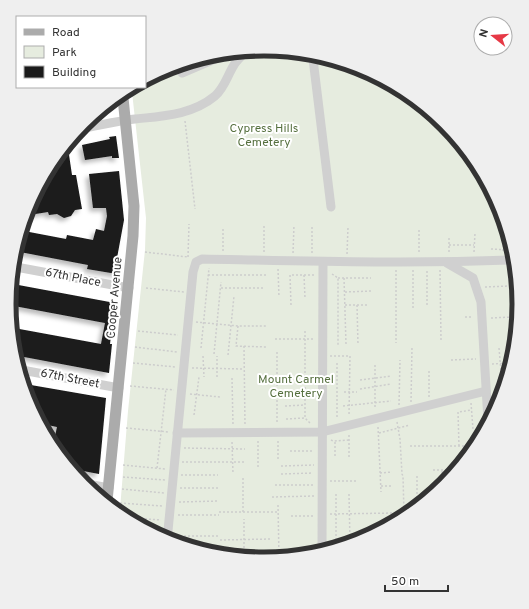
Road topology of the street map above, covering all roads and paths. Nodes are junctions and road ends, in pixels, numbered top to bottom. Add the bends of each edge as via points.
1 (240, 58) edge
2 (313, 61) edge
3 (205, 63) edge
4 (182, 73) dead end
5 (123, 100) edge
6 (184, 113) junction
7 (126, 121) junction
8 (91, 127) edge
9 (330, 207) dead end
10 (194, 209) dead end
11 (189, 224) dead end
12 (294, 225) dead end
13 (264, 226) dead end
14 (312, 226) dead end
15 (348, 227) dead end
16 (223, 228) dead end
17 (419, 229) dead end
18 (475, 233) dead end
19 (504, 236) edge
20 (449, 238) dead end
21 (449, 245) junction
22 (474, 245) junction
23 (491, 250) dead end
24 (503, 250) junction
25 (507, 250) edge
26 (145, 252) dead end
27 (210, 259) junction
28 (222, 259) junction
29 (263, 260) junction
30 (293, 261) junction
31 (312, 261) junction
32 (507, 261) edge
33 (347, 262) junction
34 (396, 262) junction
35 (419, 262) junction
36 (445, 262) junction
37 (476, 262) junction
38 (278, 263) dead end
39 (19, 268) edge
40 (323, 268) junction
41 (208, 274) junction
42 (268, 275) dead end
43 (304, 275) junction
44 (338, 278) junction
45 (344, 278) junction
46 (372, 278) dead end
47 (473, 278) junction
48 (222, 282) dead end
49 (510, 286) dead end
50 (129, 288) junction
51 (146, 288) dead end
52 (221, 288) junction
53 (265, 288) dead end
54 (477, 290) junction
55 (372, 291) dead end
56 (345, 292) junction
57 (191, 293) junction
58 (234, 296) dead end
59 (279, 297) dead end
60 (305, 298) dead end
61 (291, 305) dead end
62 (345, 305) junction
63 (357, 305) junction
64 (369, 305) dead end
65 (426, 305) dead end
66 (413, 308) dead end
67 (512, 309) dead end
68 (512, 317) joint
69 (487, 318) dead end
70 (188, 321) junction
71 (204, 323) junction
72 (217, 324) junction
73 (231, 326) junction
74 (238, 326) junction
75 (267, 326) dead end
76 (138, 331) dead end
77 (305, 331) dead end
78 (187, 336) junction
79 (275, 339) dead end
80 (305, 339) junction
81 (322, 339) junction
82 (441, 340) dead end
83 (396, 343) dead end
84 (346, 344) dead end
85 (338, 345) dead end
86 (358, 345) dead end
87 (244, 346) junction
88 (267, 346) dead end
89 (135, 347) dead end
90 (412, 347) dead end
91 (201, 348) dead end
92 (499, 348) dead end
93 (277, 352) dead end
94 (185, 353) junction
95 (214, 354) dead end
96 (228, 355) dead end
97 (203, 356) dead end
98 (217, 356) dead end
99 (322, 356) junction
100 (400, 360) dead end
101 (451, 360) dead end
102 (484, 361) junction
103 (133, 363) dead end
104 (337, 363) dead end
105 (506, 363) edge
106 (501, 364) junction
107 (375, 365) dead end
108 (184, 368) junction
109 (203, 368) junction
110 (217, 368) junction
111 (244, 369) junction
112 (429, 369) dead end
113 (24, 370) edge
114 (391, 376) dead end
115 (198, 377) dead end
116 (204, 377) dead end
117 (217, 377) dead end
118 (232, 378) dead end
119 (375, 378) junction
120 (502, 379) edge
121 (360, 380) dead end
122 (391, 384) dead end
123 (130, 386) dead end
124 (375, 387) junction
125 (119, 388) junction
126 (166, 389) junction
127 (360, 389) dead end
128 (179, 391) junction
129 (277, 391) junction
130 (486, 391) junction
131 (305, 392) junction
132 (344, 392) dead end
133 (350, 392) junction
134 (357, 392) dead end
135 (197, 394) junction
136 (471, 394) junction
137 (220, 397) dead end
138 (391, 401) dead end
139 (375, 402) junction
140 (305, 405) junction
141 (350, 405) junction
142 (429, 405) junction
143 (285, 406) dead end
144 (344, 406) dead end
145 (411, 410) junction
146 (472, 410) junction
147 (397, 413) junction
148 (487, 413) edge
149 (194, 416) dead end
150 (305, 418) junction
151 (286, 419) dead end
152 (310, 423) dead end
153 (377, 423) junction
154 (410, 425) dead end
155 (349, 426) junction
156 (126, 428) dead end
157 (398, 428) junction
158 (337, 429) junction
159 (473, 429) dead end
160 (162, 431) junction
161 (177, 433) junction
162 (232, 433) junction
163 (245, 433) junction
164 (258, 433) junction
165 (278, 433) junction
166 (379, 433) junction
167 (322, 435) junction
168 (349, 440) junction
169 (335, 441) junction
170 (410, 446) dead end
171 (459, 446) junction
172 (469, 446) edge
173 (176, 448) junction
174 (232, 448) junction
175 (246, 449) dead end
176 (290, 451) dead end
177 (322, 451) junction
178 (335, 456) dead end
179 (349, 457) dead end
180 (278, 459) dead end
181 (232, 462) junction
182 (246, 462) dead end
183 (124, 465) dead end
184 (281, 466) dead end
185 (158, 468) junction
186 (258, 469) dead end
187 (434, 470) dead end
188 (442, 470) junction
189 (449, 470) edge
190 (392, 472) dead end
191 (380, 473) junction
192 (233, 474) dead end
193 (281, 474) dead end
194 (218, 475) dead end
195 (322, 476) junction
196 (417, 476) dead end
197 (123, 477) dead end
198 (442, 477) edge
199 (243, 478) dead end
200 (356, 481) dead end
201 (95, 485) edge
202 (275, 485) dead end
203 (381, 486) junction
204 (392, 486) dead end
205 (109, 488) junction
206 (219, 488) dead end
207 (122, 490) dead end
208 (172, 492) junction
209 (381, 492) dead end
210 (336, 494) dead end
211 (349, 494) dead end
212 (322, 496) junction
213 (108, 497) edge
214 (272, 497) dead end
215 (218, 501) dead end
216 (417, 501) edge
217 (120, 503) dead end
218 (278, 505) dead end
219 (404, 510) edge
220 (243, 512) junction
221 (278, 512) junction
222 (396, 513) dead end
223 (336, 514) junction
224 (350, 514) junction
225 (324, 515) junction
226 (291, 516) dead end
227 (135, 517) edge
228 (244, 519) dead end
229 (168, 534) edge
230 (219, 536) dead end
231 (179, 538) edge
232 (350, 538) edge
233 (244, 539) junction
234 (271, 539) dead end
235 (220, 540) dead end
236 (336, 541) junction
237 (340, 541) edge
238 (324, 545) edge
239 (244, 552) edge
240 (279, 552) edge

1 - 6 street via 234,64 226,84 216,96
2 - 9 street
3 - 4 street
5 - 7 main road, Cooper Avenue
6 - 7 street
6 - 10 path
7 - 8 street
7 - 50 main road, Cooper Avenue via 134,206
11 - 26 path via 188,257
12 - 30 path
13 - 29 path
14 - 31 path
15 - 33 path
16 - 28 path
17 - 35 path
18 - 22 path
19 - 24 path
20 - 21 path
21 - 22 path
21 - 36 path
22 - 37 path
23 - 24 path
24 - 25 path
24 - 32 path
27 - 28 street
27 - 41 path
27 - 57 street via 202,258 196,262
28 - 29 street
29 - 30 street
30 - 31 street
31 - 40 street
32 - 37 street
33 - 34 street
33 - 40 street
34 - 35 street
34 - 83 path
35 - 36 street
35 - 65 path
35 - 66 path
36 - 37 street
36 - 47 street
36 - 82 path
37 - 47 street
38 - 59 path
39 - 50 street, 67th Place
40 - 43 path
40 - 44 path
40 - 81 street
41 - 42 path
41 - 71 path
43 - 60 path
43 - 61 path via 290,275
44 - 45 path
44 - 85 path
45 - 46 path
45 - 56 path
47 - 54 street
48 - 52 path
49 - 54 path
50 - 125 main road, Cooper Avenue
51 - 57 path
52 - 53 path
52 - 72 path
54 - 102 street via 481,302
55 - 56 path
56 - 62 path
57 - 70 street
58 - 73 path
62 - 63 path
62 - 84 path
63 - 64 path
63 - 86 path
67 - 68 path
68 - 69 path
70 - 71 path
70 - 78 street
71 - 72 path
71 - 91 path
72 - 73 path
72 - 95 path
73 - 74 path
73 - 96 path
74 - 75 path
74 - 87 path via 236,346
76 - 78 path
77 - 80 path
78 - 94 street
79 - 80 path
80 - 81 path
80 - 131 path
81 - 99 street
87 - 88 path
87 - 111 path
89 - 94 path
90 - 145 path
92 - 106 path
93 - 129 path
94 - 108 street
97 - 109 path
98 - 110 path
99 - 133 path via 350,356
99 - 167 street
100 - 147 path
101 - 102 path
102 - 106 path
102 - 130 street
103 - 108 path
104 - 158 path
105 - 106 path
106 - 120 path
107 - 119 path
108 - 109 path
108 - 128 street
109 - 110 path
109 - 116 path
110 - 111 path
110 - 117 path
111 - 163 path
112 - 142 path
113 - 125 street, 67th Street
114 - 119 path
115 - 135 path
118 - 162 path
119 - 121 path
119 - 124 path
122 - 124 path
123 - 126 path
124 - 127 path
124 - 139 path
125 - 205 main road, Cooper Avenue
126 - 128 path
126 - 160 path
128 - 135 path
128 - 161 street
129 - 131 path
129 - 165 path
130 - 136 street
130 - 148 street
131 - 140 path
132 - 133 path
133 - 134 path
133 - 141 path
135 - 137 path
135 - 149 path
136 - 142 street
136 - 146 path
138 - 139 path
139 - 141 path
139 - 153 path
140 - 143 path
140 - 150 path
141 - 144 path
141 - 155 path
142 - 145 street
145 - 147 street
146 - 159 path
146 - 171 path via 458,412
147 - 153 street
147 - 157 path
150 - 151 path
150 - 152 path
153 - 155 street
153 - 166 path
154 - 157 path
155 - 158 street
155 - 168 path
156 - 160 path
157 - 166 path
157 - 219 path
158 - 167 street
160 - 161 path
160 - 185 path
161 - 162 street
161 - 173 street
162 - 163 street
162 - 174 path
163 - 164 street
164 - 165 street
164 - 186 path
165 - 167 street
165 - 180 path
166 - 191 path
167 - 169 path
167 - 177 street
168 - 169 path
168 - 179 path
169 - 178 path
170 - 171 path
171 - 172 path
173 - 174 path
173 - 208 street
174 - 175 path
174 - 181 path
176 - 177 path
177 - 195 street
181 - 182 path
181 - 192 path
181 - 208 path
183 - 185 path
184 - 195 path
185 - 208 path
187 - 188 path
188 - 189 path
188 - 198 path
190 - 191 path
191 - 203 path
193 - 195 path
194 - 208 path
195 - 200 path
195 - 202 path
195 - 212 street
196 - 216 path
197 - 208 path
199 - 220 path
201 - 205 street
203 - 204 path
203 - 209 path
205 - 213 main road, Cooper Avenue
206 - 208 path
207 - 208 path
208 - 215 path
208 - 217 path
208 - 220 path via 219,514
208 - 227 path
208 - 229 street
210 - 223 path
211 - 224 path
212 - 214 path
212 - 225 street
218 - 221 path
220 - 221 path
221 - 240 path
222 - 224 path
223 - 224 path
223 - 225 path
223 - 236 path
224 - 232 path
225 - 226 path
225 - 238 street
228 - 233 path
230 - 231 path
233 - 234 path
233 - 235 path
233 - 239 path
236 - 237 path
236 - 238 path

